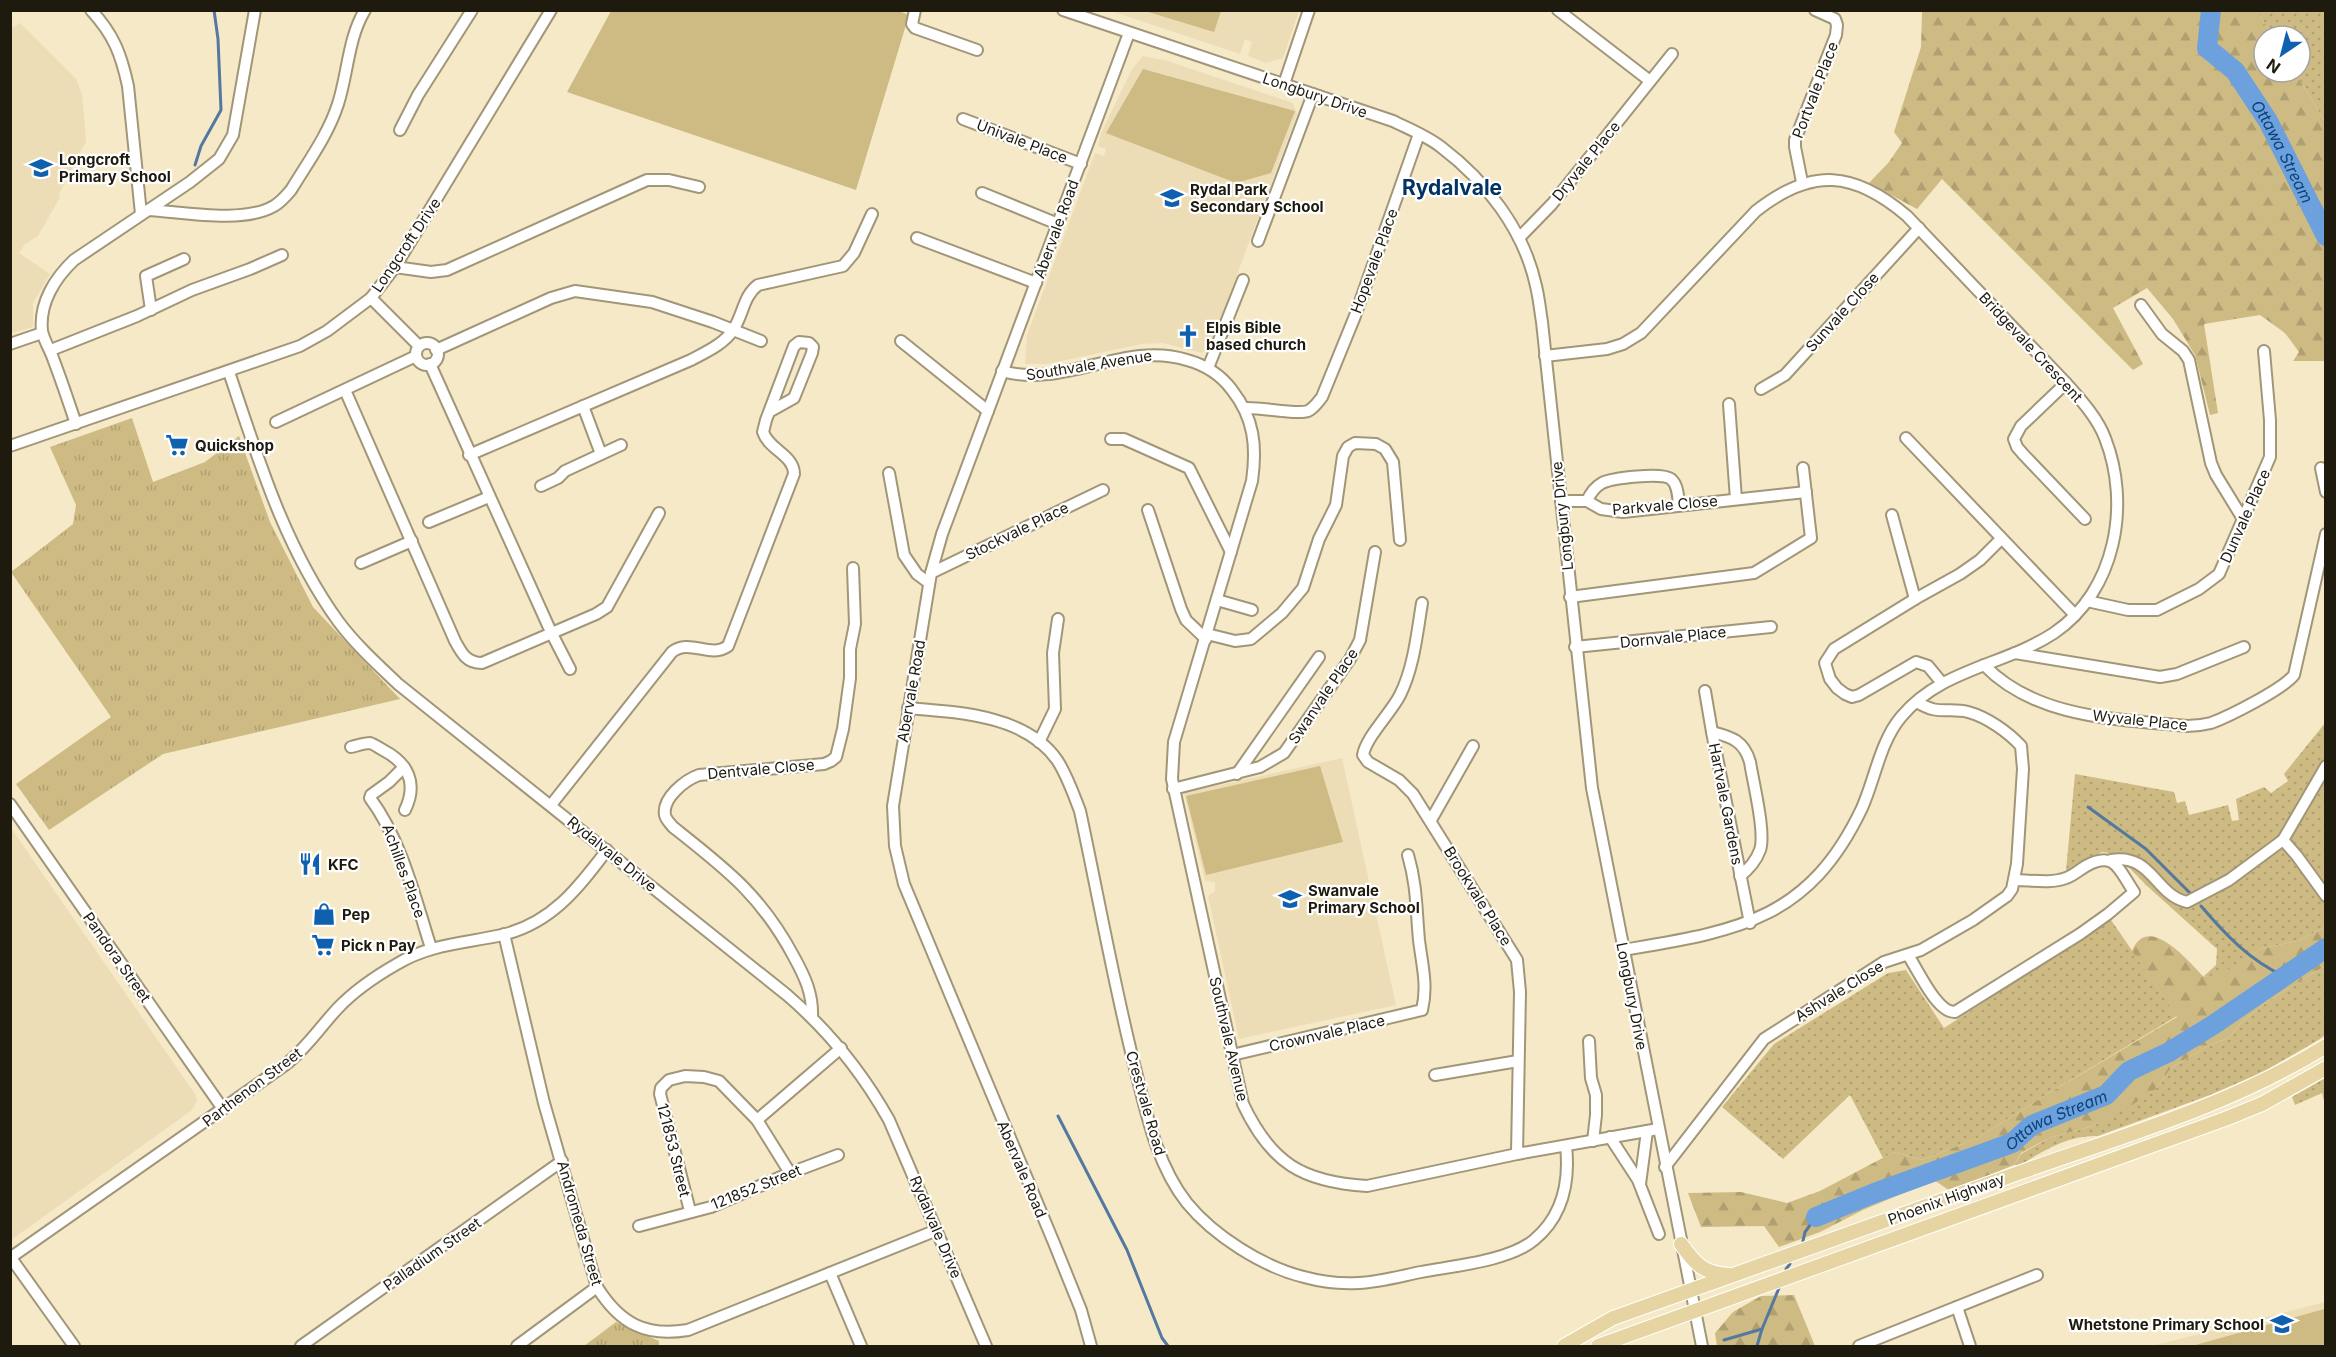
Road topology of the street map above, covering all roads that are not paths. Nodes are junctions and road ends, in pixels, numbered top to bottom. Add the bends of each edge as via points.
1 (91, 10) edge
2 (255, 10) edge
3 (365, 10) edge
4 (472, 10) edge
5 (551, 10) edge
6 (915, 10) edge
7 (1063, 10) edge
8 (1309, 10) edge
9 (1558, 10) edge
10 (1815, 10) edge
11 (1129, 33) junction
12 (977, 50) dead end
13 (1672, 54) dead end
14 (1650, 81) junction
15 (1284, 84) junction
16 (1313, 94) junction
17 (963, 119) dead end
18 (400, 130) dead end
19 (1419, 134) junction
20 (1081, 164) junction
21 (1802, 182) junction
22 (699, 186) dead end
23 (982, 193) dead end
24 (144, 212) junction
25 (872, 214) dead end
26 (1058, 224) junction
27 (1919, 228) junction
28 (917, 238) dead end
29 (1519, 238) junction
30 (1258, 241) dead end
31 (282, 255) dead end
32 (184, 259) dead end
33 (395, 267) junction
34 (1243, 279) dead end
35 (1036, 283) junction
36 (371, 298) junction
37 (2141, 305) dead end
38 (151, 310) junction
39 (713, 322) junction
40 (734, 330) junction
41 (42, 333) junction
42 (761, 341) dead end
43 (901, 341) dead end
44 (10, 344) edge
45 (719, 345) junction
46 (51, 350) junction
47 (436, 350) junction
48 (418, 351) junction
49 (2264, 351) dead end
50 (1545, 356) junction
51 (430, 364) junction
52 (1208, 368) junction
53 (1002, 371) junction
54 (229, 372) junction
55 (2066, 383) junction
56 (345, 390) junction
57 (1761, 390) dead end
58 (1729, 404) dead end
59 (584, 406) junction
60 (1245, 408) junction
61 (988, 411) junction
62 (769, 412) junction
63 (276, 422) dead end
64 (76, 424) junction
65 (1906, 438) dead end
66 (1111, 439) dead end
67 (621, 445) dead end
68 (10, 446) edge
69 (469, 454) junction
70 (601, 454) junction
71 (1803, 468) dead end
72 (2321, 468) dead end
73 (889, 473) dead end
74 (541, 486) dead end
75 (1103, 490) dead end
76 (1806, 492) junction
77 (2325, 492) edge
78 (489, 497) junction
79 (1736, 499) junction
80 (1560, 501) junction
81 (1587, 501) junction
82 (1679, 505) junction
83 (1148, 510) dead end
84 (659, 513) dead end
85 (1892, 515) dead end
86 (2085, 519) dead end
87 (2243, 519) junction
88 (429, 522) dead end
89 (2325, 534) edge
90 (2001, 539) junction
91 (1400, 540) dead end
92 (412, 541) junction
93 (1231, 552) junction
94 (1375, 552) dead end
95 (361, 563) dead end
96 (853, 568) dead end
97 (930, 578) junction
98 (1570, 597) junction
99 (1915, 599) junction
100 (1217, 600) junction
101 (2087, 601) junction
102 (1422, 603) dead end
103 (1252, 610) dead end
104 (2075, 615) junction
105 (1058, 619) dead end
106 (1771, 627) dead end
107 (550, 632) junction
108 (1206, 636) junction
109 (1575, 647) junction
110 (2244, 647) dead end
111 (2014, 653) junction
112 (1319, 657) dead end
113 (1984, 665) junction
114 (570, 669) dead end
115 (1942, 683) junction
116 (1705, 691) dead end
117 (1917, 702) junction
118 (908, 708) junction
119 (1712, 732) junction
120 (1039, 742) junction
121 (1473, 746) dead end
122 (351, 747) dead end
123 (404, 766) junction
124 (2325, 766) edge
125 (1237, 774) junction
126 (1173, 789) junction
127 (10, 804) edge
128 (551, 805) junction
129 (405, 810) dead end
130 (1431, 820) junction
131 (2283, 840) junction
132 (607, 850) junction
133 (1408, 855) dead end
134 (2111, 860) junction
135 (1740, 876) junction
136 (2014, 880) junction
137 (2325, 896) edge
138 (1750, 923) junction
139 (504, 934) junction
140 (431, 948) junction
141 (1623, 950) junction
142 (1908, 955) junction
143 (812, 1017) junction
144 (1588, 1041) dead end
145 (2325, 1046) edge
146 (841, 1048) junction
147 (1232, 1055) junction
148 (1518, 1060) junction
149 (2325, 1068) edge
150 (1435, 1075) dead end
151 (223, 1109) junction
152 (757, 1120) junction
153 (1653, 1130) junction
154 (1610, 1137) junction
155 (1593, 1141) junction
156 (1566, 1146) junction
157 (1517, 1154) junction
158 (838, 1155) dead end
159 (562, 1161) junction
160 (1665, 1167) junction
161 (790, 1173) junction
162 (1640, 1184) junction
163 (690, 1211) junction
164 (639, 1226) dead end
165 (937, 1230) junction
166 (1659, 1234) dead end
167 (1681, 1244) junction
168 (11, 1258) edge
169 (830, 1273) junction
170 (1735, 1275) junction
171 (2037, 1275) dead end
172 (597, 1287) junction
173 (1691, 1290) junction
174 (1957, 1307) junction
175 (1695, 1310) junction
176 (74, 1347) edge
177 (301, 1347) edge
178 (517, 1347) edge
179 (861, 1347) edge
180 (986, 1347) edge
181 (1091, 1347) edge
182 (1564, 1347) edge
183 (1598, 1347) edge
184 (1702, 1347) edge
185 (1859, 1347) edge
186 (1970, 1347) edge

1 - 24 street via 118,47 124,68
2 - 24 street via 238,114 227,147 209,168
3 - 24 street via 355,31 333,119 282,200 260,212 243,215
4 - 18 street
5 - 33 street, Longcroft Drive
6 - 12 street via 915,28
7 - 11 street, Longbury Drive
8 - 15 street
9 - 14 street
10 - 21 street, Portvale Place via 1835,19 1837,26 1795,140
11 - 15 street, Longbury Drive
11 - 20 street, Abervale Road
13 - 14 street, Dryvale Place
14 - 29 street, Dryvale Place via 1552,204
15 - 16 street, Longbury Drive
16 - 19 street, Longbury Drive
16 - 30 street
17 - 20 street, Univale Place
19 - 29 street, Longbury Drive via 1440,146 1482,184
19 - 60 street, Hopevale Place via 1322,397 1313,408 1299,413
20 - 26 street, Abervale Road
21 - 27 street, Bridgevale Crescent via 1839,181 1861,186 1884,197
21 - 50 street, Bridgevale Crescent via 1756,211 1641,333 1607,350
22 - 33 street via 647,180 447,270
23 - 26 street
24 - 41 street via 74,260 59,275 48,294
25 - 40 street via 854,253 843,266 758,285 749,295
26 - 35 street, Abervale Road
27 - 55 street, Bridgevale Crescent
27 - 57 street, Sunvale Close via 1795,365
28 - 35 street
29 - 50 street, Longbury Drive via 1536,285
31 - 38 street
32 - 38 street via 146,276
33 - 36 street, Longcroft Drive
34 - 52 street
35 - 53 street, Abervale Road
36 - 48 street
36 - 54 street, Longcroft Drive via 300,346
37 - 87 street via 2162,334 2189,360 2211,463
38 - 46 street
39 - 40 street
39 - 45 street
39 - 47 street via 652,302 575,291
40 - 42 street
40 - 45 street
41 - 44 street
41 - 46 street
43 - 61 street
45 - 59 street
46 - 64 street
47 - 48 street via 429,343
47 - 51 street via 437,357
48 - 51 street via 423,364
48 - 56 street
49 - 87 street, Dunvale Place via 2270,457
50 - 80 street, Longbury Drive
51 - 69 street
52 - 53 street, Southvale Avenue via 1174,356 1150,354 1036,376
52 - 60 street, Southvale Avenue via 1227,383
53 - 61 street, Abervale Road
54 - 64 street, Longcroft Drive
54 - 128 street, Rydalvale Drive via 282,522 312,583 339,623 398,684
55 - 86 street via 2021,426 2014,439 2017,447
55 - 101 street, Bridgevale Crescent via 2104,435 2117,483 2119,511 2114,538
56 - 63 street
56 - 92 street
58 - 79 street, Parkvale Close
59 - 69 street
59 - 70 street
60 - 93 street, Southvale Avenue via 1255,439 1255,459
61 - 97 street, Abervale Road via 942,534
62 - 62 street via 794,346 809,343 812,353 794,398
62 - 128 street via 763,432 765,440 792,462 795,474 728,646 713,651 685,646 672,652
64 - 68 street, Longcroft Drive
65 - 90 street
66 - 93 street via 1124,439 1189,468
67 - 70 street
69 - 78 street
70 - 74 street
71 - 76 street
72 - 77 street
73 - 97 street via 904,555 909,566
75 - 97 street, Stockvale Place
76 - 79 street, Parkvale Close
76 - 98 street via 1811,538 1754,573
78 - 88 street
78 - 107 street
79 - 82 street, Parkvale Close
80 - 81 street, Parkvale Close
80 - 98 street, Longbury Drive
81 - 82 street, Parkvale Close via 1608,511
81 - 82 street via 1594,489 1608,481 1663,475 1676,486
83 - 108 street via 1186,620
84 - 107 street via 607,607
85 - 99 street
87 - 101 street, Dunvale Place via 2219,574 2170,604 2157,610 2128,610
89 - 113 street, Wyvale Place via 2294,675 2284,685 2221,719 2187,726 2070,712 2029,697
90 - 99 street via 1968,569
90 - 104 street
91 - 108 street via 1393,462 1385,449 1376,444 1355,443 1342,456 1334,514 1319,539 1303,588 1282,613 1251,639 1235,641
92 - 95 street
92 - 107 street via 455,641 468,660 482,663
93 - 100 street, Southvale Avenue
94 - 125 street, Swanvale Place via 1363,630 1350,659 1284,753
96 - 143 street, Dentvale Close via 855,624 836,757 824,764 699,775 673,794 664,812 673,827 738,880 770,916 812,993
97 - 118 street, Abervale Road
98 - 109 street, Longbury Drive
99 - 115 street via 1834,649 1825,663 1826,672 1837,688 1852,697 1916,662 1928,666
100 - 103 street
100 - 108 street, Southvale Avenue
101 - 104 street, Bridgevale Crescent
102 - 130 street, Brookvale Place via 1409,673 1401,694 1363,750 1368,762 1399,780 1413,794
104 - 111 street, Bridgevale Crescent via 2055,632
105 - 120 street via 1053,653 1055,709
106 - 109 street, Dornvale Place
107 - 114 street
108 - 126 street, Southvale Avenue via 1174,742
109 - 141 street, Longbury Drive via 1592,788
110 - 111 street via 2160,677
111 - 113 street, Bridgevale Crescent
112 - 125 street, Swanvale Place
113 - 115 street, Bridgevale Crescent
115 - 117 street, Bridgevale Crescent
116 - 119 street, Hartvale Gardens
117 - 136 street, Ashvale Close via 1933,711 1968,712 1996,726 2021,746 2023,770
117 - 138 street, Bridgevale Crescent via 1892,732 1863,806 1838,852 1793,897
118 - 120 street, Crestvale Road via 980,718 1014,727
118 - 181 street, Abervale Road via 893,806 892,827 899,868 1061,1262
119 - 135 street, Hartvale Gardens
119 - 135 street, Hartvale Gardens via 1735,738 1747,750 1750,762 1761,849
120 - 156 street, Crestvale Road via 1056,758 1080,811 1148,1122 1173,1182 1187,1203 1218,1232 1253,1256 1280,1268 1331,1282 1360,1283 1489,1259 1532,1242 1559,1211 1568,1166
121 - 130 street
122 - 123 street via 370,743
123 - 129 street via 410,779 411,798
123 - 140 street, Achilles Place via 370,798 382,813 405,868
124 - 131 street
125 - 126 street, Swanvale Place
126 - 147 street, Southvale Avenue
127 - 151 street, Pandora Street
128 - 132 street, Rydalvale Drive
130 - 148 street, Brookvale Place via 1517,960
131 - 134 street via 2229,880 2187,902 2173,897 2142,865 2125,859
131 - 137 street
132 - 139 street, Parthenon Street via 558,907 540,921
132 - 143 street, Rydalvale Drive
133 - 147 street, Crownvale Place via 1417,890 1426,981 1422,1010
134 - 136 street via 2097,861 2060,879
134 - 142 street via 2134,892 2080,934 1955,1012 1941,1007
135 - 138 street, Hartvale Gardens
136 - 142 street, Ashvale Close via 2007,897 1999,903
138 - 141 street, Bridgevale Crescent via 1704,936
139 - 140 street, Parthenon Street
139 - 159 street, Andromeda Street via 538,1082
140 - 151 street, Parthenon Street via 399,962 362,986 298,1055
141 - 153 street, Longbury Drive
142 - 160 street, Ashvale Close via 1884,962 1764,1039
143 - 146 street, Rydalvale Drive
144 - 155 street via 1590,1078 1596,1095
145 - 170 main road, Phoenix Highway via 2230,1096
146 - 152 street
146 - 165 street, Rydalvale Drive via 889,1120
147 - 157 street, Southvale Avenue via 1242,1104 1262,1140 1293,1168 1318,1179 1367,1186
148 - 150 street
148 - 157 street, Brookvale Place
149 - 175 main road, Phoenix Highway via 2262,1104 2225,1119
151 - 168 street, Parthenon Street
152 - 161 street, 121853 Street
152 - 163 street, 121853 Street via 712,1078 685,1076 669,1080 662,1088 660,1094
153 - 154 street, Southvale Avenue
153 - 160 street, Longbury Drive
153 - 162 street
154 - 155 street, Southvale Avenue
154 - 162 street
155 - 156 street, Southvale Avenue
156 - 157 street, Southvale Avenue
158 - 161 street, 121852 Street
159 - 172 street, Andromeda Street
159 - 177 street, Palladium Street
160 - 167 street, Longbury Drive
161 - 163 street, 121852 Street via 711,1207
162 - 166 street
163 - 164 street, 121852 Street
165 - 169 street, Andromeda Street
165 - 180 street, Rydalvale Drive
167 - 170 main road via 1697,1265 1714,1274
167 - 173 street, Longbury Drive
168 - 176 street
169 - 172 street, Andromeda Street via 688,1330 668,1333 648,1331 620,1316
169 - 179 street
170 - 173 main road, Phoenix Highway
171 - 174 street
172 - 178 street
173 - 175 street, Longbury Drive
173 - 182 main road, Phoenix Highway via 1613,1318
174 - 185 street
174 - 186 street
175 - 183 main road, Phoenix Highway
175 - 184 street, Longbury Drive

